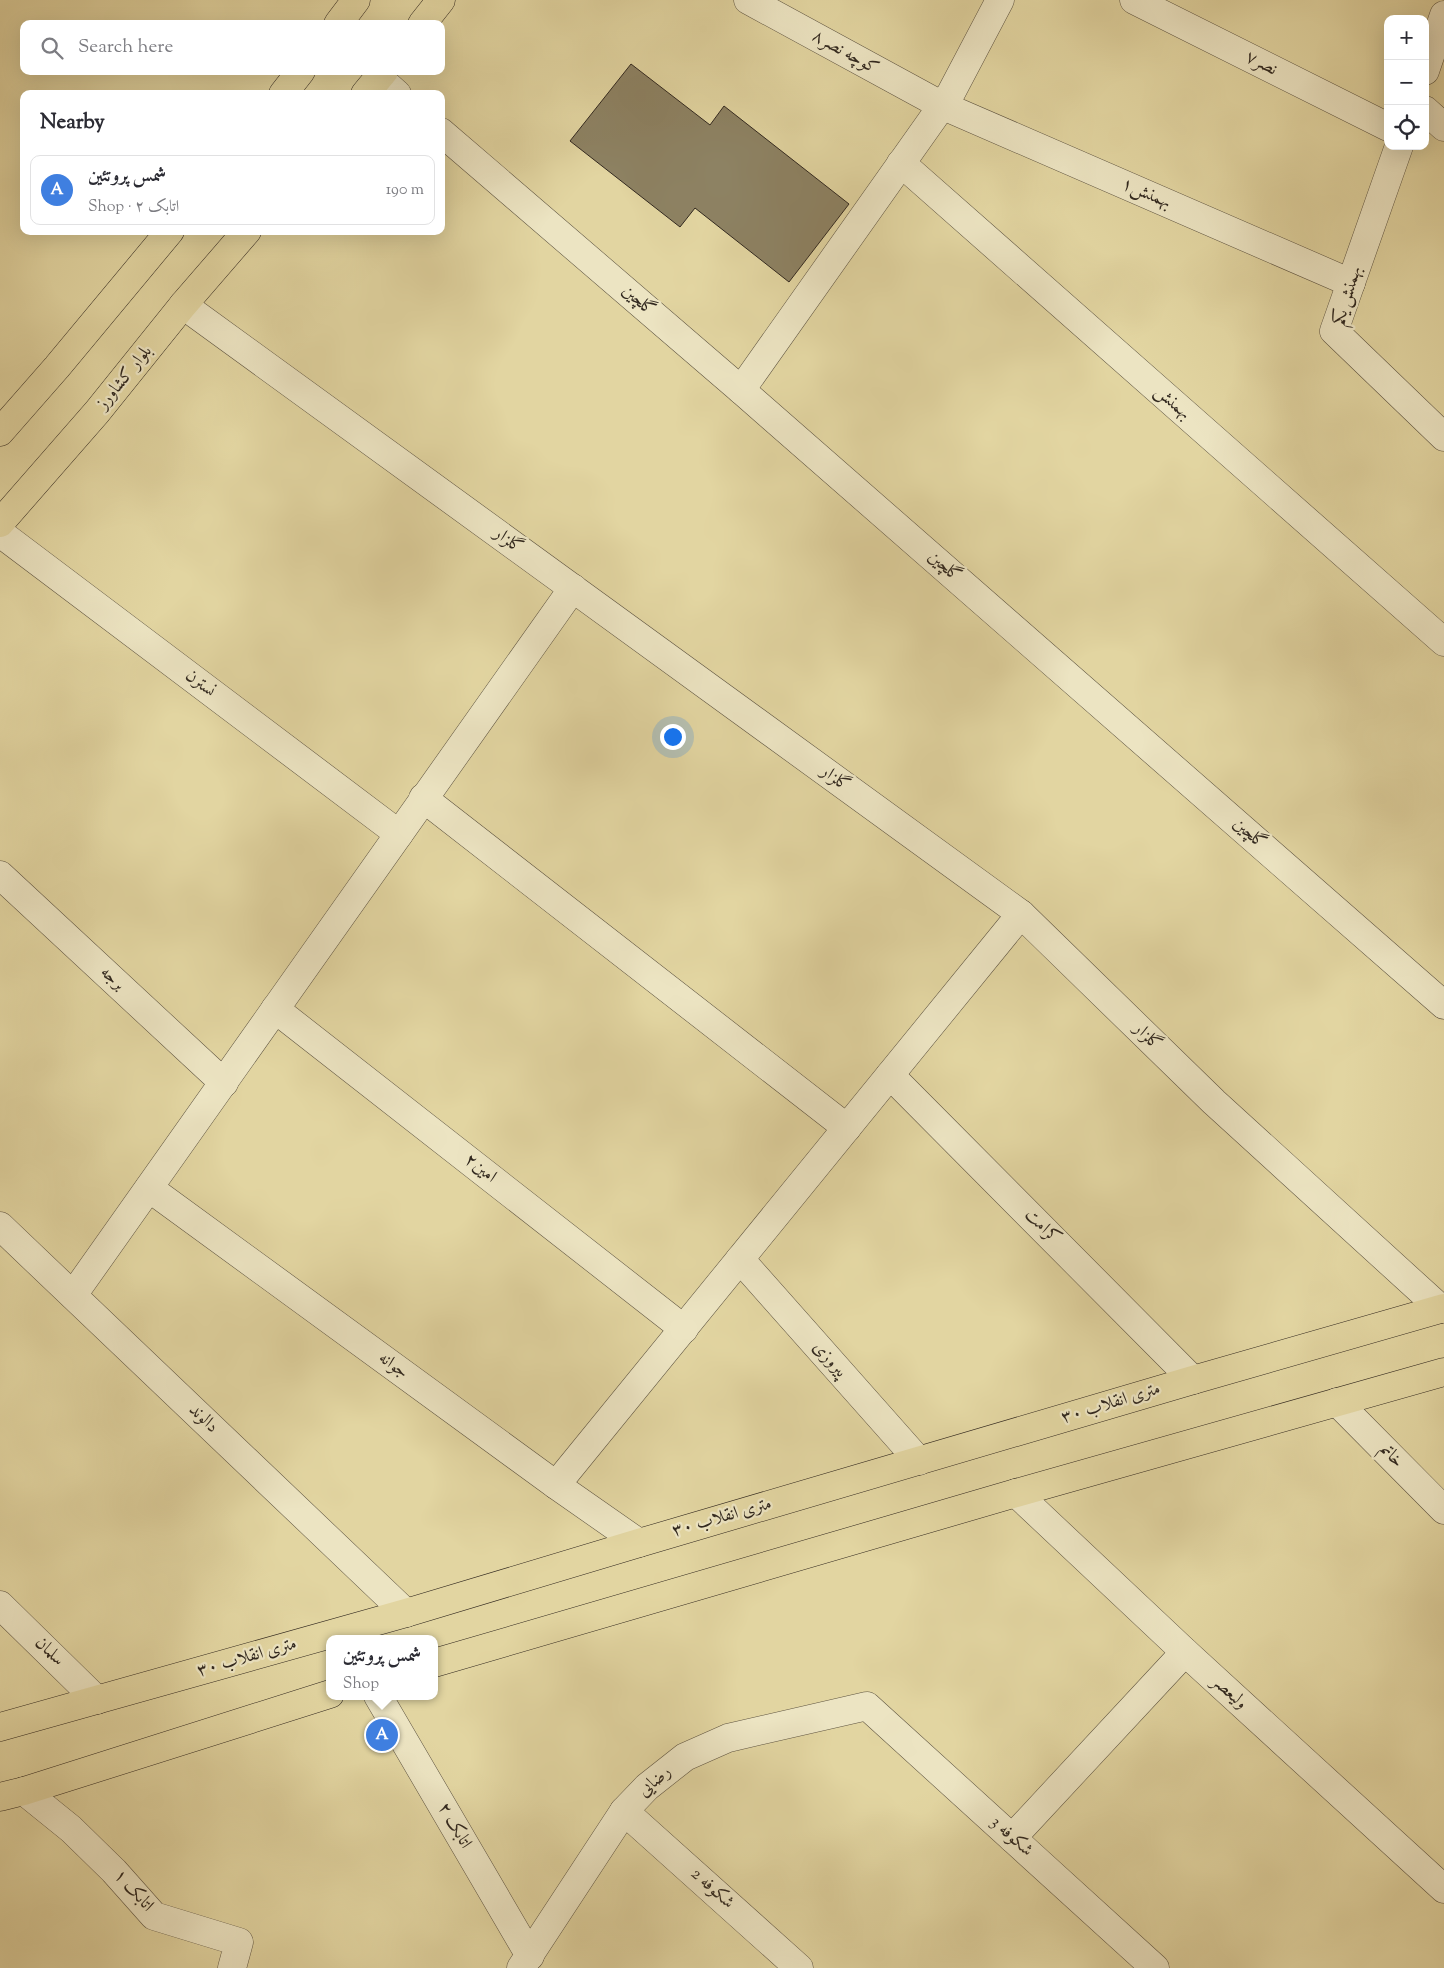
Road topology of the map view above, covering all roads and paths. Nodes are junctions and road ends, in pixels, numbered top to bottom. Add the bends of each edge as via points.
1 (356, 0) edge
2 (441, 0) edge
3 (748, 0) edge
4 (1000, 0) edge
5 (1134, 0) edge
6 (1444, 16) edge
7 (341, 20) edge
8 (425, 20) edge
9 (1429, 60) edge
10 (298, 75) edge
11 (286, 90) edge
12 (941, 105) junction
13 (1429, 114) edge
14 (1384, 125) edge
15 (1444, 127) edge
16 (445, 135) edge
17 (1398, 150) edge
18 (901, 163) junction
19 (167, 235) edge
20 (244, 235) edge
21 (1351, 283) junction
22 (184, 306) junction
23 (741, 390) junction
24 (0, 432) edge
25 (1444, 437) edge
26 (0, 523) edge
27 (0, 534) edge
28 (573, 588) junction
29 (1444, 642) edge
30 (424, 798) junction
31 (399, 834) junction
32 (0, 875) edge
33 (1021, 914) junction
34 (1444, 1005) edge
35 (275, 1009) junction
36 (890, 1075) junction
37 (224, 1083) junction
38 (847, 1128) junction
39 (149, 1188) junction
40 (0, 1226) edge
41 (740, 1259) junction
42 (73, 1295) junction
43 (1442, 1309) edge
44 (684, 1328) junction
45 (1444, 1372) edge
46 (1193, 1380) junction
47 (1337, 1402) junction
48 (919, 1461) junction
49 (556, 1485) junction
50 (1016, 1494) junction
51 (1444, 1510) edge
52 (638, 1542) junction
53 (0, 1605) edge
54 (406, 1613) junction
55 (328, 1635) edge
56 (326, 1636) edge
57 (1185, 1652) junction
58 (438, 1662) edge
59 (326, 1695) edge
60 (97, 1700) junction
61 (380, 1700) edge
62 (867, 1706) joint
63 (0, 1727) edge
64 (12, 1794) edge
65 (624, 1811) junction
66 (1012, 1838) junction
67 (1444, 1889) edge
68 (526, 1962) edge
69 (232, 1968) edge
70 (799, 1968) edge
71 (1155, 1968) edge

1 - 7 main road
2 - 8 main road
3 - 12 street, کوچه نصر۸
4 - 12 street
5 - 14 street, نصر۷
6 - 9 street
10 - 11 main road
12 - 18 street
12 - 21 street, بهمنش۱
13 - 15 street
16 - 23 street, گلچین
17 - 21 street, بهمنش یکم
18 - 23 street
18 - 29 street, بهمنش
19 - 24 main road
20 - 22 main road, بلوار کشاورز
21 - 25 street, بهمنش یکم via 1334,331
22 - 26 main road, بلوار کشاورز
22 - 28 street, گلزار
23 - 34 street, گلچین
27 - 31 street, نسترن
28 - 30 street
28 - 33 street, گلزار
30 - 31 street
30 - 38 street
31 - 35 street
32 - 37 street, برجه
33 - 36 street
33 - 43 street, گلزار via 1214,1102
35 - 37 street
35 - 44 street, امین۲
36 - 38 street
36 - 46 street, کرامت
37 - 39 street
38 - 41 street
39 - 42 street
39 - 49 street, جوانه
40 - 42 street, دالوند
41 - 44 street
41 - 48 street, پیروزی
42 - 54 street, دالوند
43 - 46 main road, ۳۰ متری انقلاب
44 - 49 street
45 - 47 main road
46 - 48 main road, ۳۰ متری انقلاب
47 - 50 main road
47 - 51 street, خاتم
48 - 52 main road, ۳۰ متری انقلاب
49 - 52 street, جوانه
50 - 57 street, ولیعصر
50 - 58 main road
52 - 54 main road, ۳۰ متری انقلاب
53 - 60 street, سلمان
54 - 55 main road, ۳۰ متری انقلاب
56 - 60 main road, ۳۰ متری انقلاب
57 - 66 street
57 - 67 street, ولیعصر
59 - 64 main road
60 - 63 main road, ۳۰ متری انقلاب
61 - 68 street, اتابک ۲
62 - 65 street, رضایی via 728,1738 685,1757 647,1787
62 - 66 street, شکوفه 3
64 - 69 street, اتابک ۱ via 71,1829 154,1916 239,1942
65 - 68 street, رضایی
65 - 70 street, شکوفه 2
66 - 71 street, شکوفه 3

